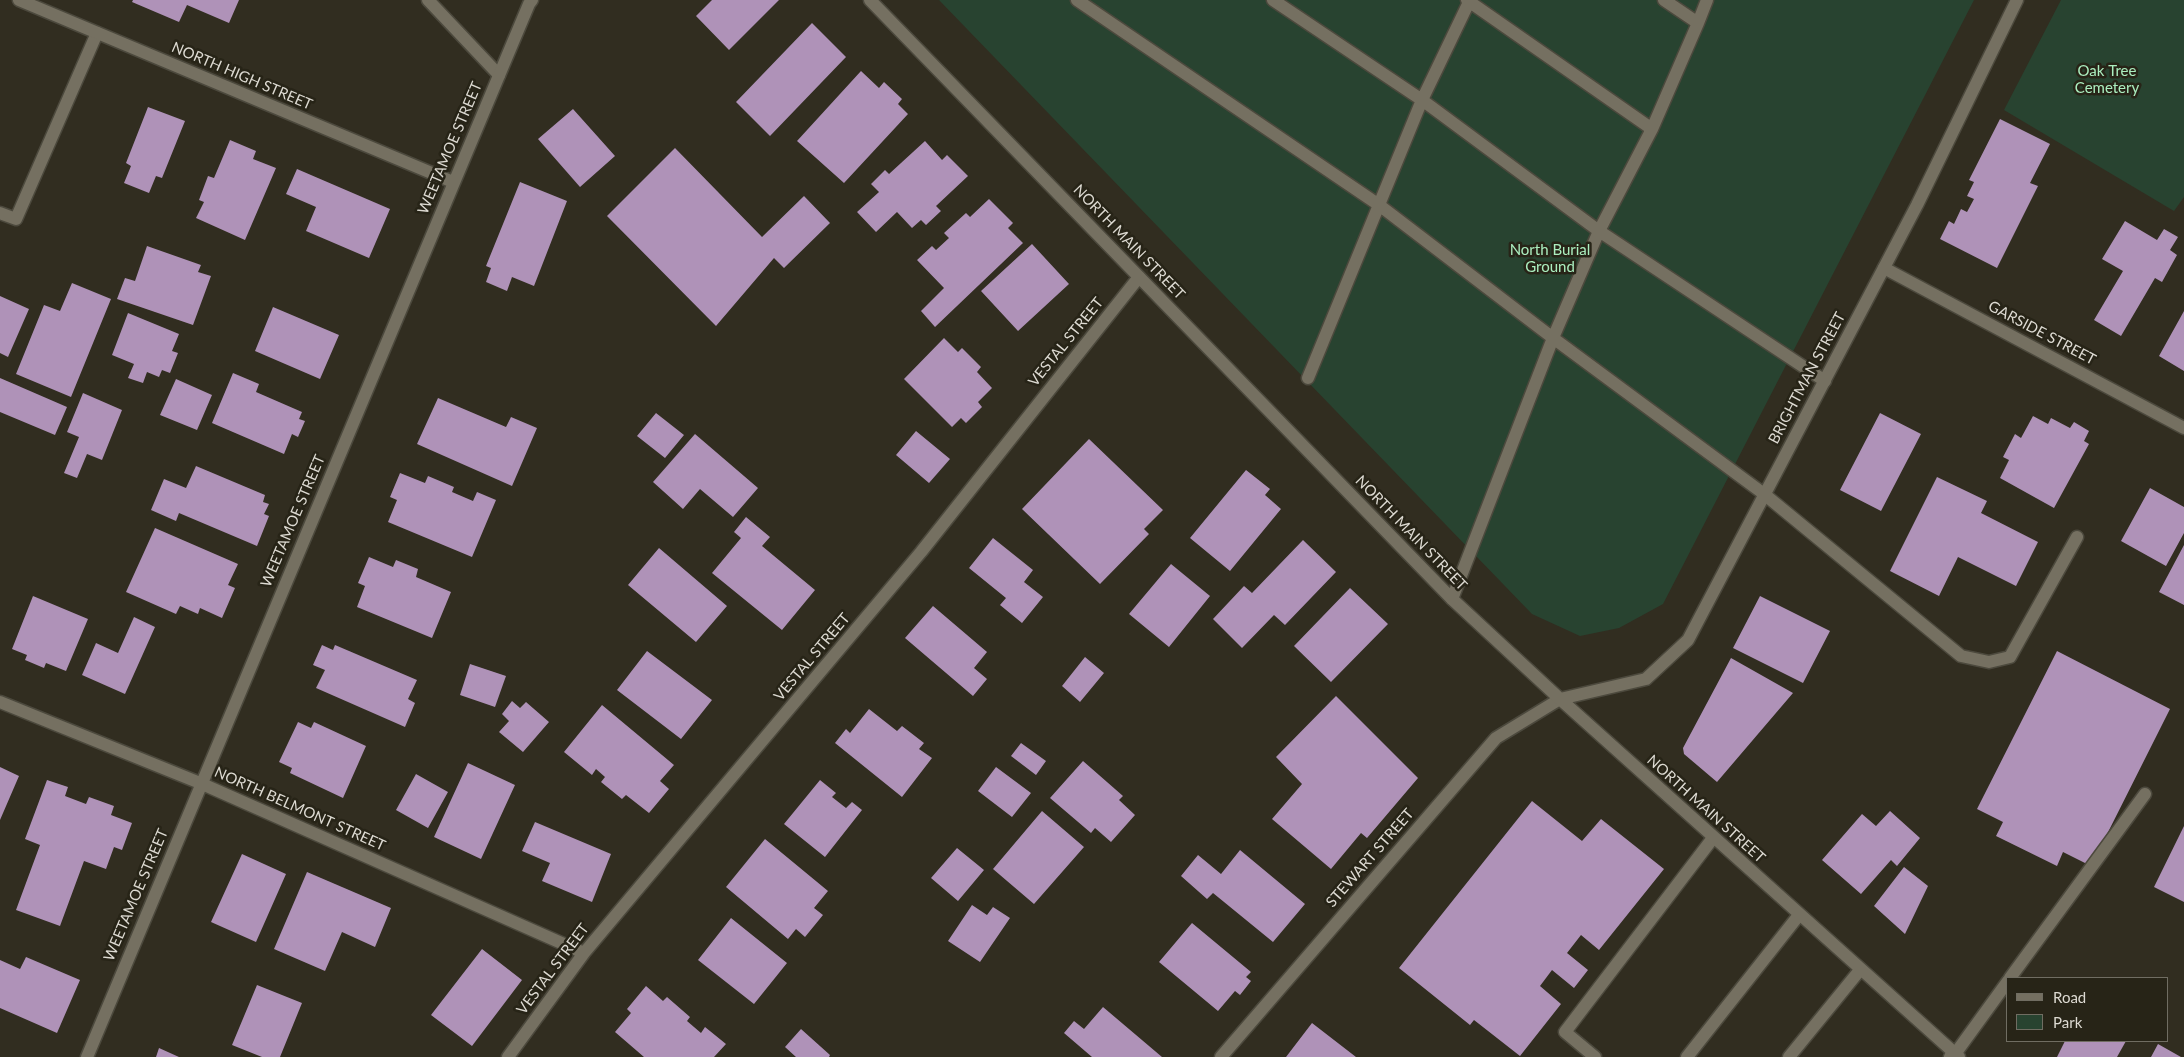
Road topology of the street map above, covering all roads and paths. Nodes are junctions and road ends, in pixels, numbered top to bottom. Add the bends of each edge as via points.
1 (19, 0) edge
2 (428, 0) edge
3 (532, 0) edge
4 (870, 0) edge
5 (1077, 0) edge
6 (1273, 0) edge
7 (1664, 0) edge
8 (1707, 0) edge
9 (2017, 0) edge
10 (1469, 1) edge
11 (1698, 23) junction
12 (97, 33) junction
13 (498, 75) junction
14 (1422, 100) junction
15 (1652, 129) junction
16 (453, 182) junction
17 (1379, 205) junction
18 (0, 213) edge
19 (1599, 231) junction
20 (1884, 268) junction
21 (1139, 277) junction
22 (1553, 338) junction
23 (1308, 378) dead end
24 (1825, 381) junction
25 (2184, 428) edge
26 (1764, 494) junction
27 (2077, 537) dead end
28 (1452, 599) junction
29 (1560, 700) junction
30 (0, 702) edge
31 (200, 783) junction
32 (2146, 794) dead end
33 (1713, 838) junction
34 (1799, 915) junction
35 (584, 953) junction
36 (1860, 970) junction
37 (2011, 977) edge
38 (2006, 984) edge
39 (1954, 1056) edge
40 (86, 1057) edge
41 (508, 1057) edge
42 (1221, 1057) edge
43 (1595, 1057) edge
44 (1687, 1057) edge
45 (1789, 1057) edge

1 - 12 street, NORTH HIGH STREET
2 - 13 street
3 - 13 street, WEETAMOE STREET
4 - 21 street, NORTH MAIN STREET
5 - 17 street
6 - 14 street
7 - 11 street
8 - 11 street
9 - 20 street, BRIGHTMAN STREET
10 - 14 street
10 - 15 street
11 - 15 street
12 - 16 street, NORTH HIGH STREET
12 - 18 street via 16,219
13 - 16 street, WEETAMOE STREET
14 - 17 street
14 - 19 street
15 - 19 street
16 - 31 street, WEETAMOE STREET
17 - 22 street
17 - 23 street
19 - 22 street
19 - 24 street
20 - 24 street, BRIGHTMAN STREET
20 - 25 street, GARSIDE STREET
21 - 28 street, NORTH MAIN STREET
21 - 35 street, VESTAL STREET via 921,552
22 - 26 street
22 - 28 street
24 - 26 street, BRIGHTMAN STREET
26 - 27 street via 1961,656 1988,662 2010,657
26 - 29 street, BRIGHTMAN STREET via 1688,640 1646,679
28 - 29 street, NORTH MAIN STREET
29 - 33 street, NORTH MAIN STREET
29 - 42 street, STEWART STREET via 1496,738
30 - 31 street, NORTH BELMONT STREET
31 - 35 street, NORTH BELMONT STREET
31 - 40 street, WEETAMOE STREET
32 - 37 street
33 - 34 street, NORTH MAIN STREET
33 - 43 street via 1565,1032
34 - 36 street, NORTH MAIN STREET
34 - 44 street
35 - 41 street, VESTAL STREET
36 - 39 street, NORTH MAIN STREET
36 - 45 street
38 - 39 street

